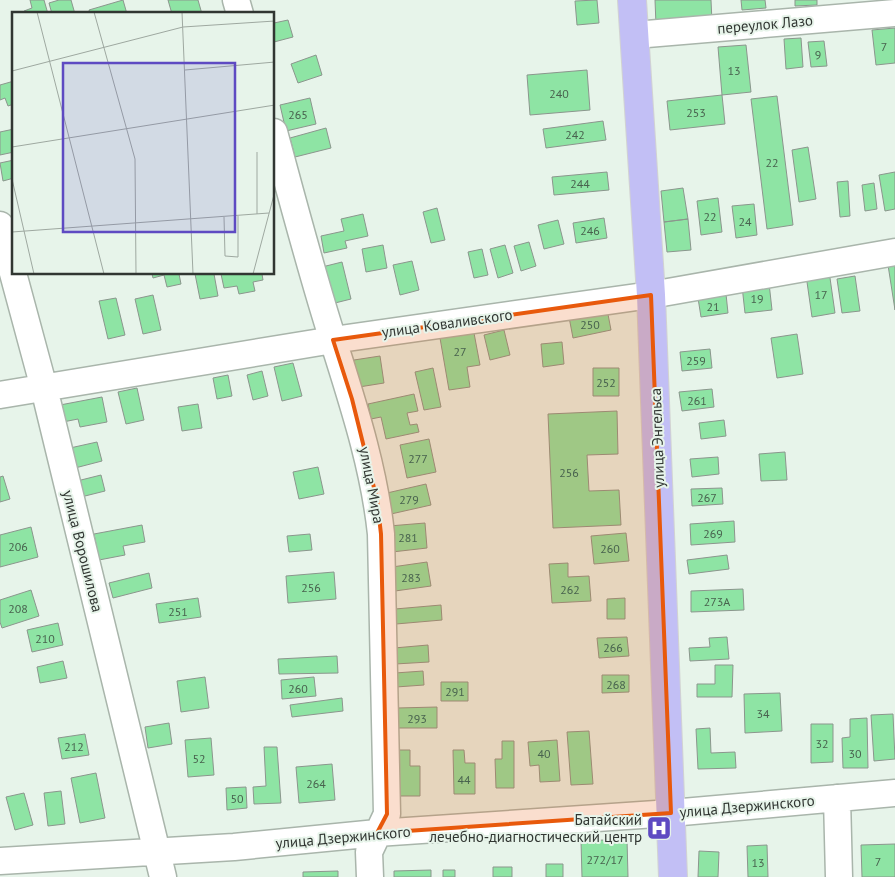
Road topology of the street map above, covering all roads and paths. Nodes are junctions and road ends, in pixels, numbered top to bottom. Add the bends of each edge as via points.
1 (632, 0) edge
2 (895, 13) edge
3 (634, 35) junction
4 (275, 136) edge
5 (0, 226) edge
6 (895, 252) edge
7 (12, 270) edge
8 (13, 275) edge
9 (652, 295) junction
10 (332, 340) junction
11 (44, 388) junction
12 (0, 396) edge
13 (895, 793) edge
14 (837, 798) junction
15 (671, 813) junction
16 (377, 833) junction
17 (157, 852) junction
18 (0, 861) edge
19 (163, 877) edge
20 (370, 877) edge
21 (673, 877) edge
22 (839, 877) edge

1 - 3 main road, улица Энгельса
2 - 3 street, переулок Лазо
3 - 9 main road, улица Энгельса
4 - 10 street, улица Мира
5 - 7 street, улица Ворошилова
6 - 9 street, улица Коваливского
8 - 11 street, улица Ворошилова
9 - 10 street, улица Коваливского
9 - 15 main road, улица Энгельса
10 - 11 street, улица Коваливского
10 - 16 street, улица Мира via 378,500 387,814
11 - 12 street, улица Коваливского
11 - 17 street, улица Ворошилова
13 - 14 street, улица Дзержинского
14 - 15 street, улица Дзержинского
14 - 22 street
15 - 16 street, улица Дзержинского
15 - 21 main road, улица Энгельса
16 - 17 street, улица Дзержинского
16 - 20 street, улица Мира via 369,852
17 - 18 street, улица Дзержинского
17 - 19 street, улица Ворошилова

